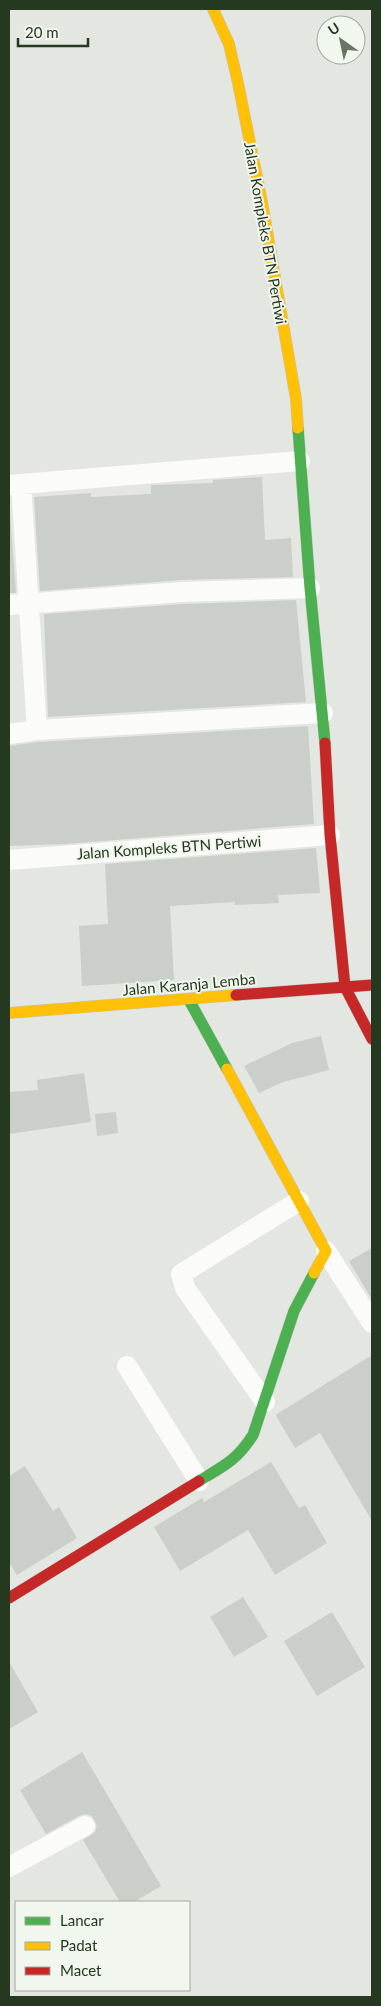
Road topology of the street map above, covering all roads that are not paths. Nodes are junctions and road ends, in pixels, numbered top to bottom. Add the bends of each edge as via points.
1 (213, 9) edge
2 (300, 461) junction
3 (15, 485) edge
4 (310, 588) junction
5 (18, 604) edge
6 (324, 713) junction
7 (37, 730) junction
8 (9, 734) edge
9 (330, 835) junction
10 (9, 860) edge
11 (372, 985) edge
12 (345, 987) junction
13 (188, 1000) junction
14 (9, 1013) edge
15 (372, 1039) edge
16 (299, 1201) junction
17 (326, 1251) junction
18 (372, 1323) edge
19 (127, 1366) dead end
20 (264, 1402) junction
21 (199, 1481) junction
22 (9, 1598) edge
23 (85, 1826) dead end
24 (9, 1868) edge

1 - 2 street, Jalan Kompleks BTN Pertiwi via 229,44 262,202 296,399
2 - 3 street
2 - 4 street, Jalan Kompleks BTN Pertiwi
3 - 5 street
4 - 5 street via 182,592
4 - 6 street, Jalan Kompleks BTN Pertiwi
5 - 7 street
6 - 7 street
6 - 9 street, Jalan Kompleks BTN Pertiwi
7 - 8 street
9 - 10 street, Jalan Kompleks BTN Pertiwi
9 - 12 street, Jalan Kompleks BTN Pertiwi
11 - 12 street, Jalan Karanja Lemba
12 - 13 street, Jalan Karanja Lemba
12 - 15 street, Jalan Kompleks BTN Pertiwi
13 - 14 street, Jalan Karanja Lemba
13 - 16 street
16 - 17 street
16 - 20 street via 181,1274 185,1288
17 - 18 street
17 - 20 street via 294,1311
19 - 21 street
20 - 21 street via 253,1435 241,1453
21 - 22 street
23 - 24 street

